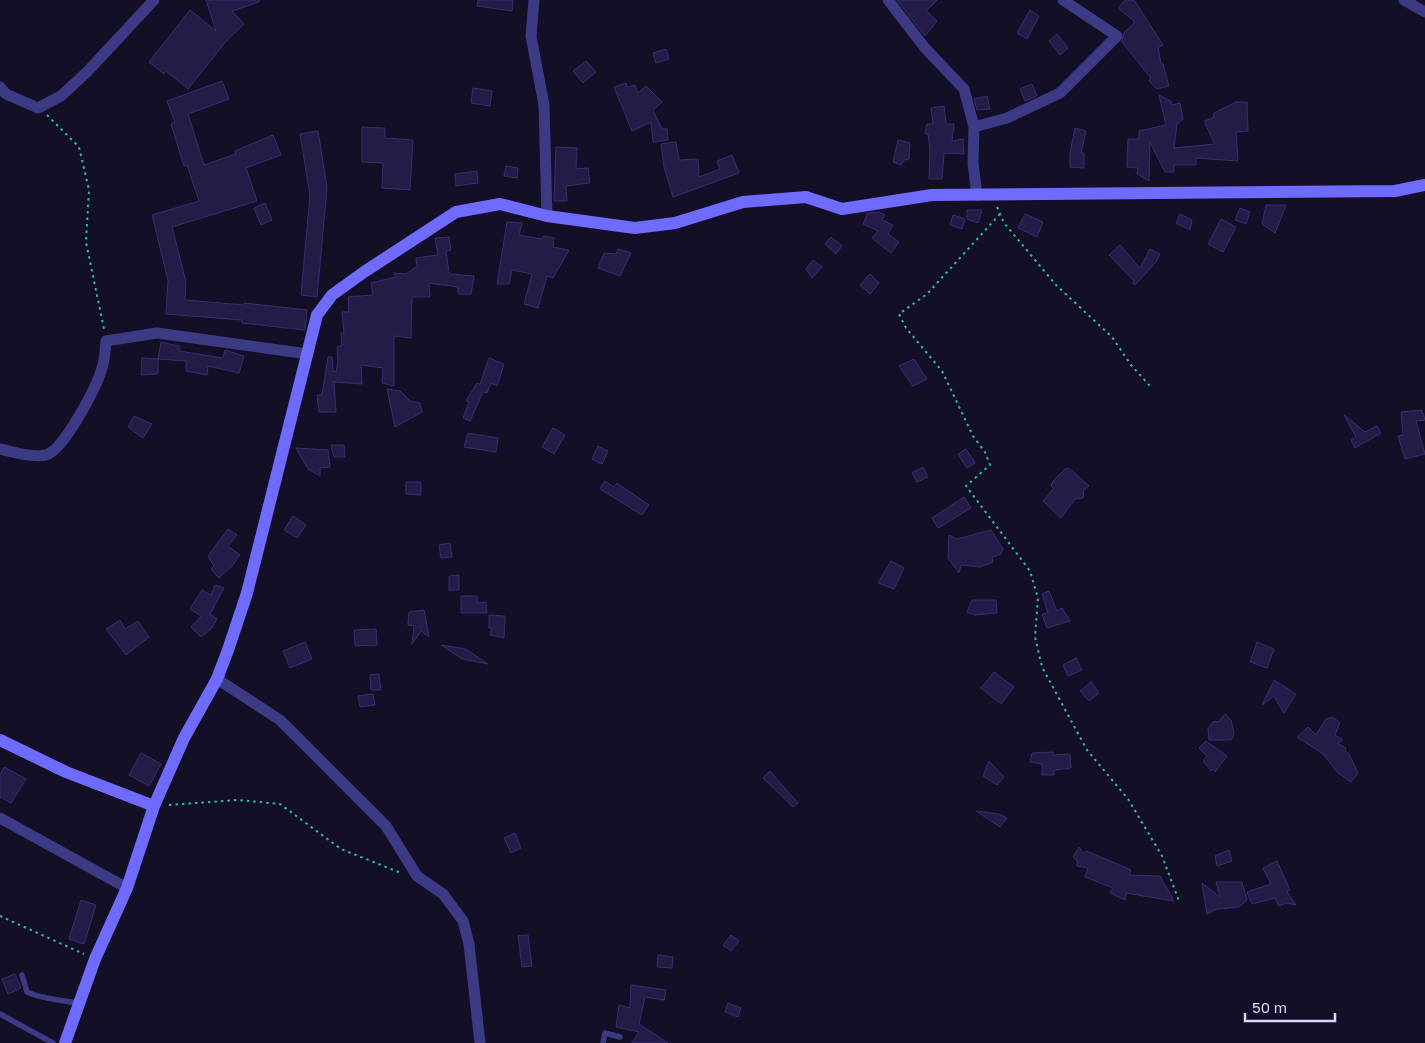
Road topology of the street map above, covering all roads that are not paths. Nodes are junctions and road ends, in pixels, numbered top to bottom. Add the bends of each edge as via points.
1 (154, 0) edge
2 (534, 0) edge
3 (888, 0) edge
4 (1063, 0) edge
5 (1404, 0) edge
6 (1425, 12) edge
7 (0, 87) edge
8 (974, 127) junction
9 (1425, 185) edge
10 (981, 195) junction
11 (547, 216) junction
12 (308, 354) junction
13 (0, 449) edge
14 (217, 679) junction
15 (0, 740) edge
16 (154, 806) junction
17 (0, 818) edge
18 (127, 888) junction
19 (22, 975) dead end
20 (79, 1004) junction
21 (0, 1014) edge
22 (620, 1036) dead end
23 (53, 1043) edge
24 (65, 1043) edge
25 (480, 1043) edge
26 (603, 1043) edge

1 - 7 street via 61,96 38,108 6,94
2 - 11 street via 532,36 544,105
3 - 8 street via 924,48 964,89
4 - 8 street via 1117,36 1060,92 1007,118
5 - 6 street
8 - 10 street via 972,163
9 - 10 main road via 1394,191
10 - 11 main road via 932,195 842,209 806,197 743,202 675,223 635,228
11 - 12 main road via 500,204 456,212 332,295 317,315
12 - 13 street via 157,334 106,341 102,368 92,393 58,446 49,454 39,456
12 - 14 main road via 247,593
14 - 16 main road via 184,738
14 - 25 street via 280,720 310,749 386,826 417,876 443,894 463,921 469,944
15 - 16 main road via 66,772
16 - 18 main road
17 - 18 street
18 - 20 main road
19 - 20 lane via 27,992 40,998
20 - 24 main road
21 - 23 lane
22 - 26 lane via 605,1033

